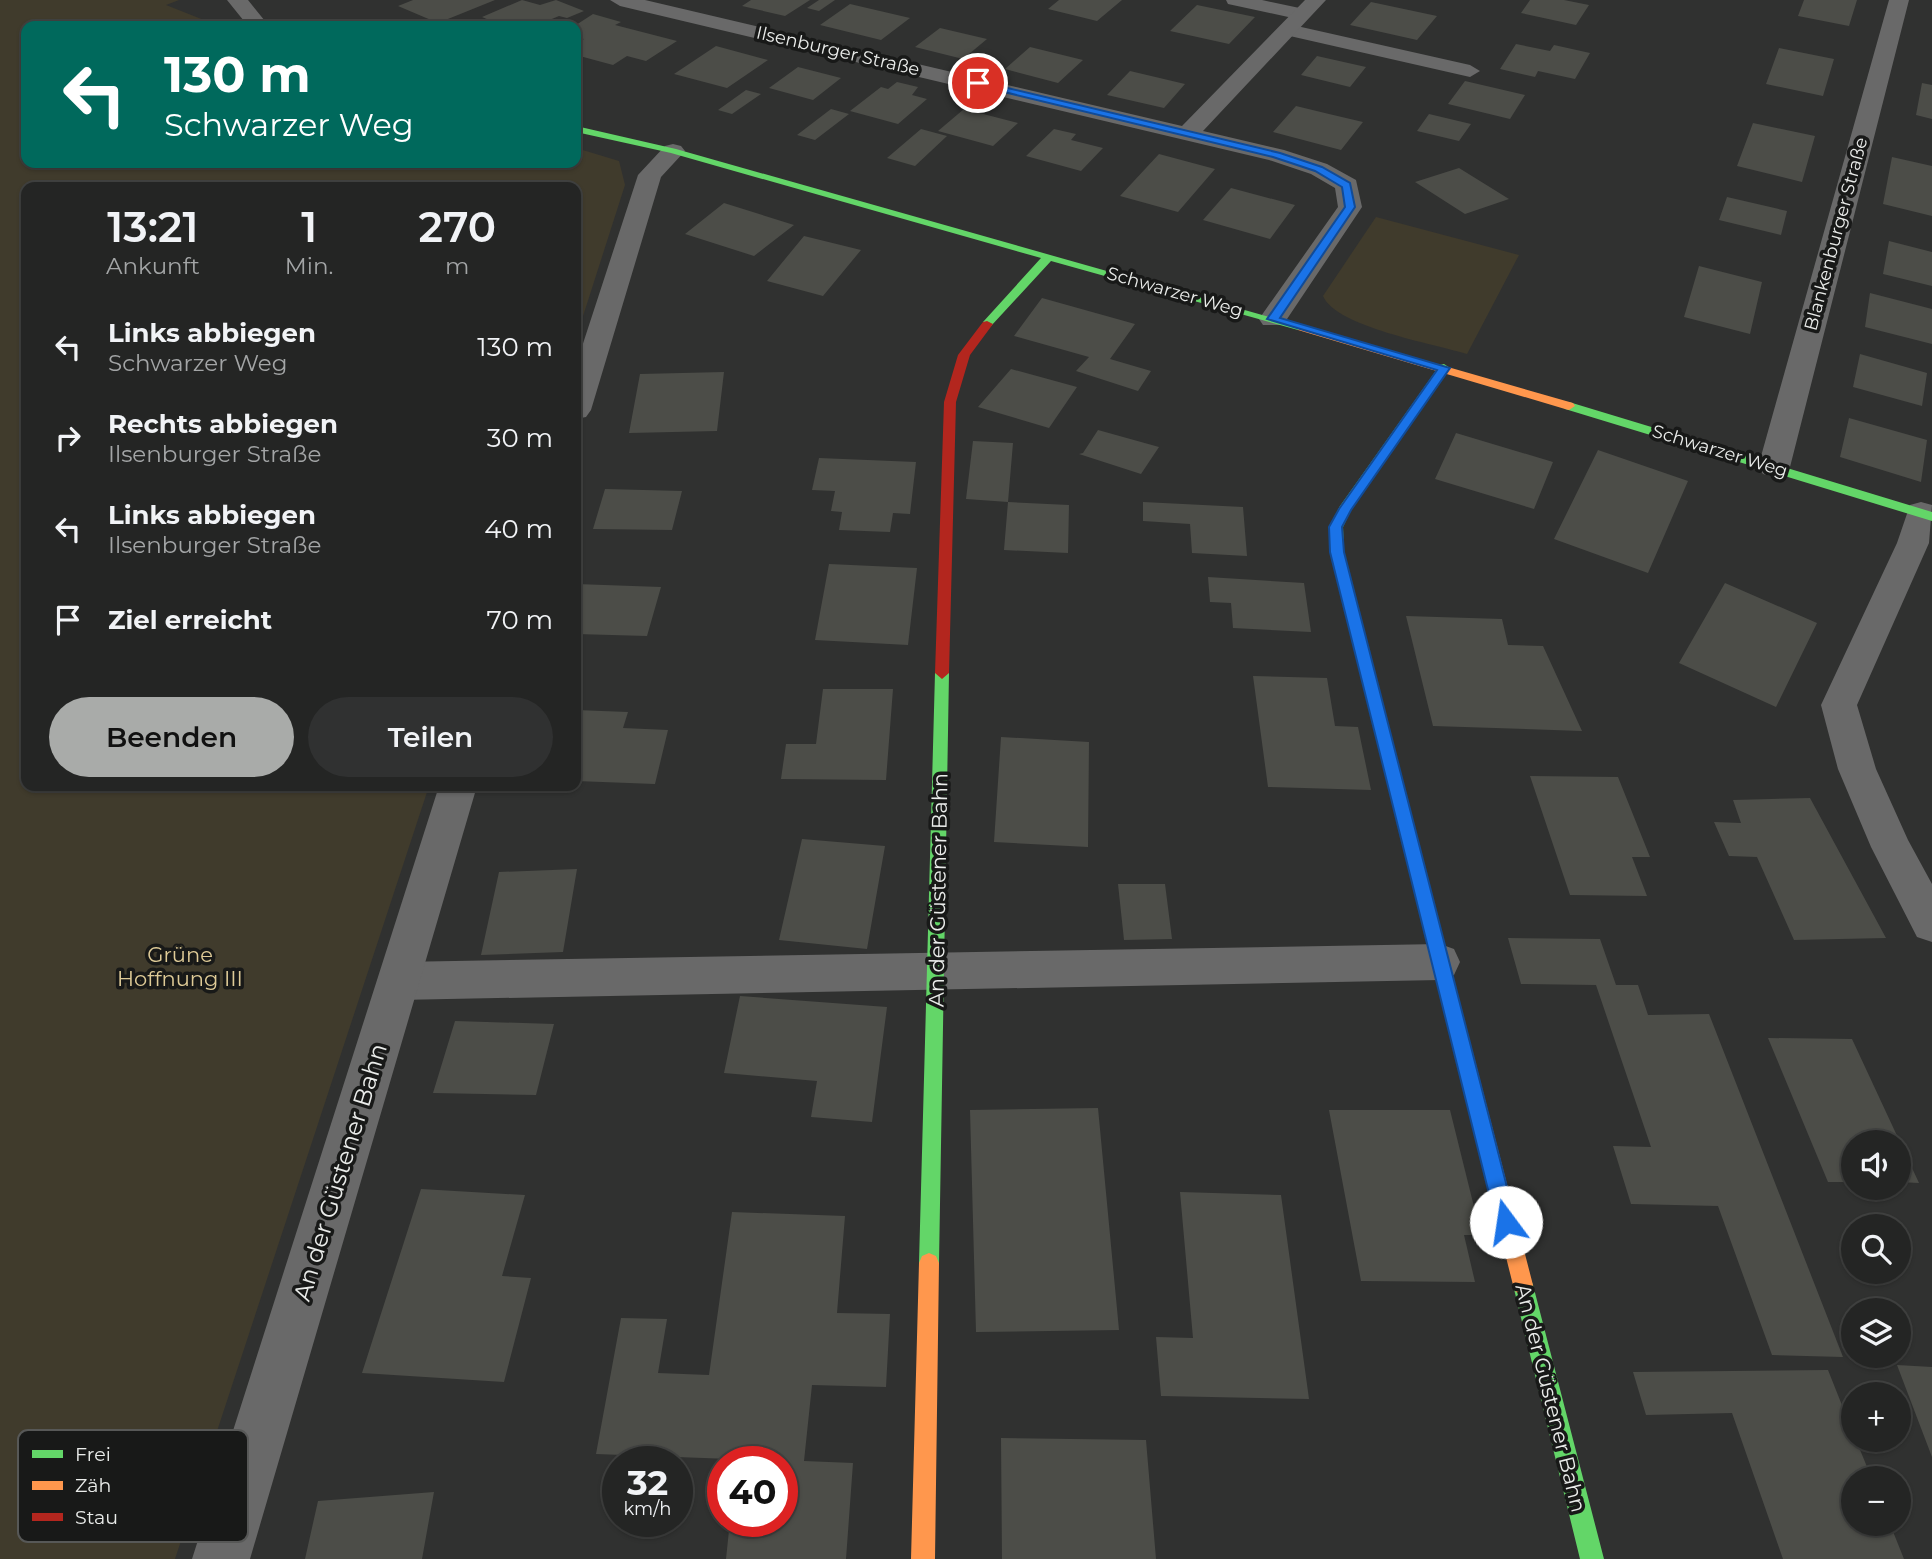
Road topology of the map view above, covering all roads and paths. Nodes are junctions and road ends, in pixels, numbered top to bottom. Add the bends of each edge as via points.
1 (237, 0) edge
2 (620, 0) edge
3 (717, 0) edge
4 (1236, 0) edge
5 (1899, 0) edge
6 (1302, 15) edge
7 (690, 16) junction
8 (255, 21) edge
9 (1470, 71) dead end
10 (581, 130) edge
11 (1188, 133) junction
12 (673, 151) junction
13 (1049, 256) junction
14 (1273, 319) junction
15 (1444, 368) junction
16 (581, 394) edge
17 (1774, 467) junction
18 (1926, 515) edge
19 (456, 791) edge
20 (1932, 924) edge
21 (1440, 962) junction
22 (936, 970) junction
23 (398, 981) junction
24 (248, 1471) edge
25 (226, 1542) edge
26 (221, 1559) edge
27 (923, 1559) edge
28 (1592, 1559) edge

1 - 8 street
2 - 7 street, Ilsenburger Straße
3 - 7 street
4 - 6 lane
5 - 17 street, Blankenburger Straße
6 - 9 lane
6 - 11 street
7 - 11 street, Ilsenburger Straße
10 - 12 street, Schwarzer Weg
11 - 14 street, Ilsenburger Straße via 1319,169 1347,185 1350,207
12 - 13 street, Schwarzer Weg
12 - 16 street via 650,176
13 - 14 street, Schwarzer Weg
13 - 22 street, An der Güstener Bahn via 974,341 958,366 950,397
14 - 15 street, Schwarzer Weg
15 - 17 street, Schwarzer Weg
15 - 21 street, An der Güstener Bahn via 1336,527 1337,552
17 - 18 street, Schwarzer Weg
18 - 20 street via 1839,705 1857,769
19 - 23 street, An der Güstener Bahn
21 - 22 lane
21 - 28 street, An der Güstener Bahn
22 - 23 lane
22 - 27 street, An der Güstener Bahn
23 - 24 street, An der Güstener Bahn
25 - 26 street, An der Güstener Bahn

